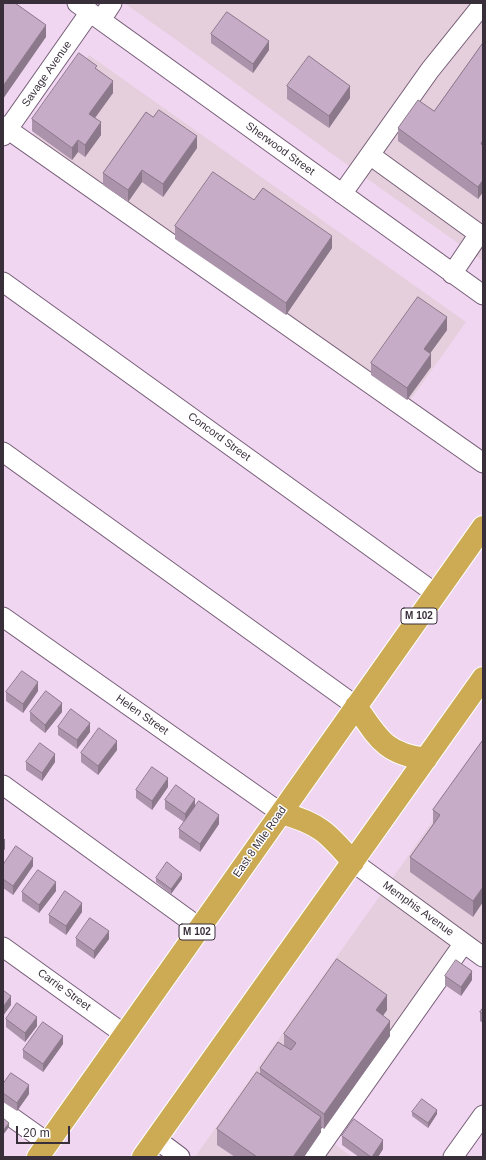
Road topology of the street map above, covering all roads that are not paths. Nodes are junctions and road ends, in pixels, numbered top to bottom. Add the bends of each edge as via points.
1 (112, 3) edge
2 (483, 4) edge
3 (89, 12) edge
4 (5, 130) edge
5 (370, 155) junction
6 (342, 194) junction
7 (452, 274) junction
8 (3, 282) edge
9 (483, 296) edge
10 (3, 452) edge
11 (483, 463) edge
12 (483, 526) edge
13 (435, 593) junction
14 (3, 618) edge
15 (483, 678) edge
16 (356, 706) junction
17 (426, 759) junction
18 (3, 785) edge
19 (280, 813) junction
20 (353, 862) junction
21 (200, 928) junction
22 (464, 943) junction
23 (3, 947) edge
24 (483, 958) edge
25 (124, 1034) junction
26 (3, 1111) edge
27 (483, 1116) edge
28 (156, 1139) junction
29 (43, 1150) edge
30 (143, 1157) edge
31 (180, 1157) edge
32 (313, 1157) edge
33 (454, 1157) edge

1 - 3 street, Savage Avenue
2 - 5 street via 430,70
3 - 4 street, Savage Avenue
3 - 6 street, Sherwood Street
4 - 11 street
5 - 6 street
5 - 7 street via 479,234
6 - 7 street, Sherwood Street
7 - 9 street, Sherwood Street
8 - 13 street, Concord Street
10 - 16 street
12 - 13 highway, East 8 Mile Road / M 102
13 - 16 highway, East 8 Mile Road / M 102
14 - 19 street, Helen Street
15 - 17 highway
16 - 17 highway via 376,736 388,746 398,753
16 - 19 highway, East 8 Mile Road / M 102
17 - 20 highway
18 - 21 street
19 - 20 highway via 310,822 323,830
19 - 21 highway, East 8 Mile Road / M 102
20 - 22 street, Memphis Avenue
20 - 28 highway
21 - 25 highway, East 8 Mile Road / M 102
22 - 24 street, Memphis Avenue
22 - 32 street
23 - 25 street, Carrie Street
25 - 29 highway, East 8 Mile Road / M 102
26 - 29 street
27 - 33 street
28 - 30 highway
28 - 31 street

